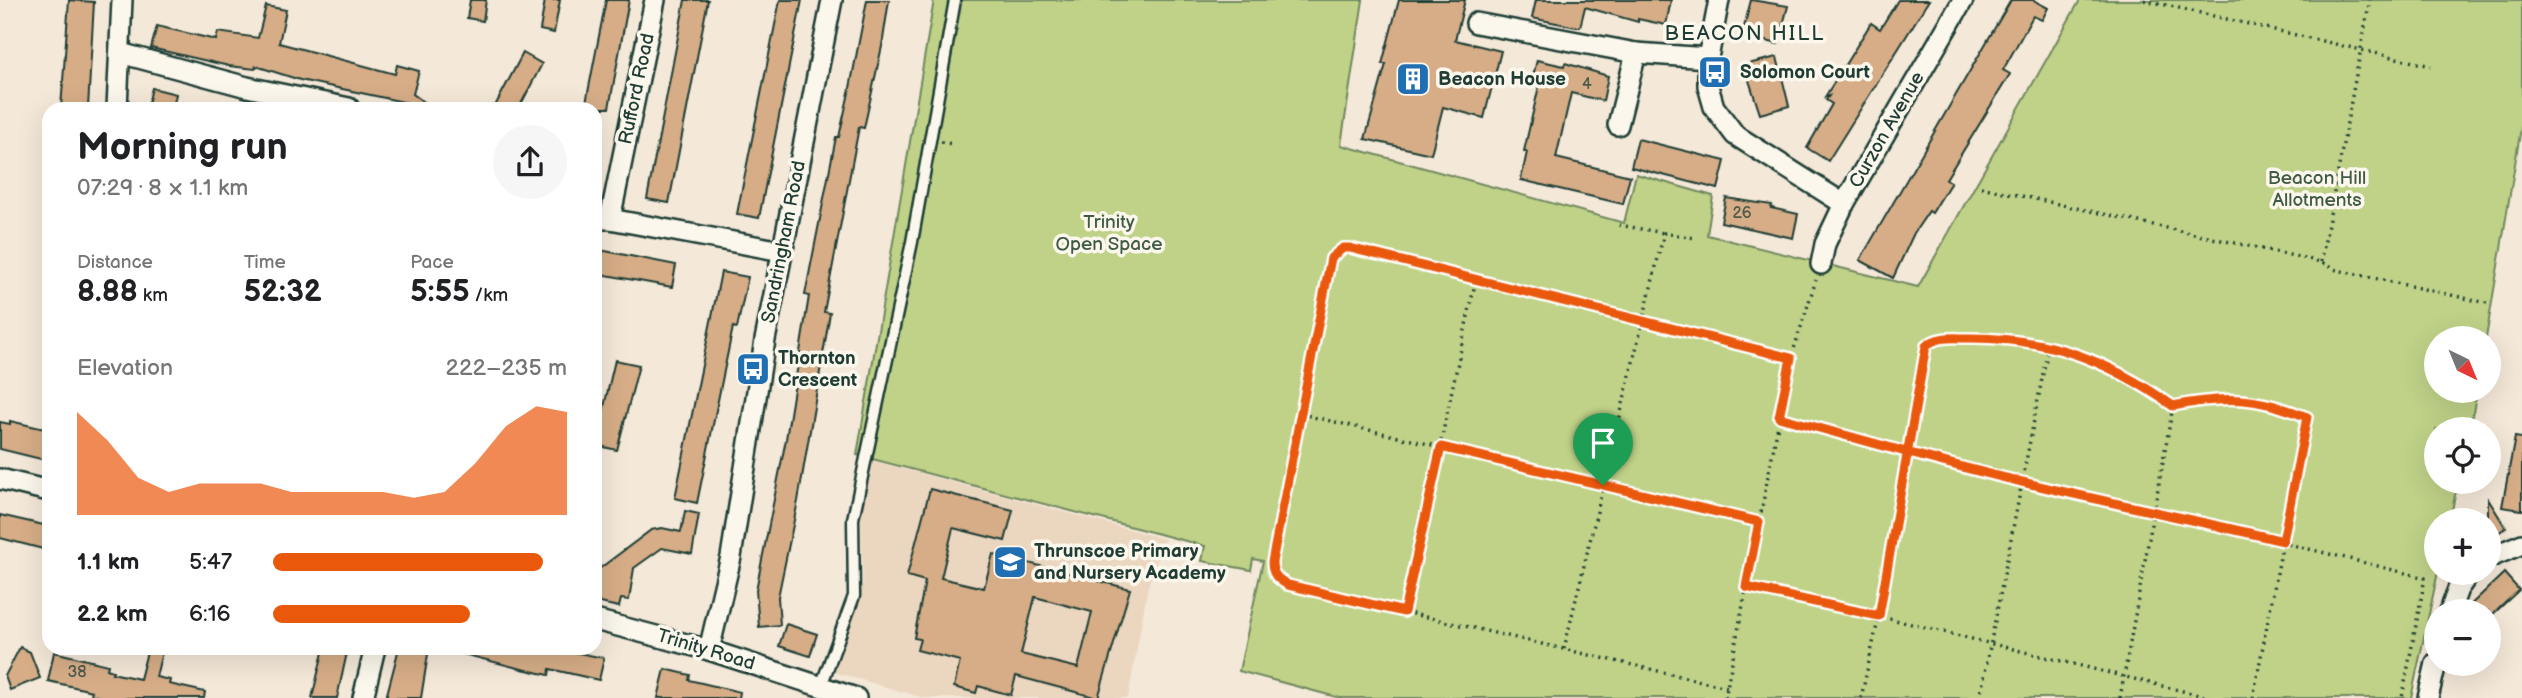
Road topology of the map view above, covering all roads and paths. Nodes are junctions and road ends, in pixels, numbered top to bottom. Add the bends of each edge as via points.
1 (122, 0) edge
2 (655, 0) edge
3 (832, 0) edge
4 (955, 0) edge
5 (1719, 0) edge
6 (1964, 0) edge
7 (2144, 0) edge
8 (2370, 0) edge
9 (1476, 23) dead end
10 (2360, 49) junction
11 (120, 53) junction
12 (1636, 53) junction
13 (1708, 58) junction
14 (2431, 66) dead end
15 (117, 102) edge
16 (320, 102) edge
17 (1618, 125) dead end
18 (1981, 187) dead end
19 (1844, 204) junction
20 (603, 219) edge
21 (1619, 225) dead end
22 (1664, 233) junction
23 (1695, 238) dead end
24 (782, 251) junction
25 (2321, 262) junction
26 (1821, 264) joint
27 (1476, 279) junction
28 (2487, 303) dead end
29 (1642, 321) junction
30 (2049, 343) junction
31 (1791, 358) junction
32 (2173, 406) junction
33 (1300, 414) junction
34 (1779, 417) junction
35 (1441, 447) junction
36 (1908, 453) junction
37 (0, 480) edge
38 (2023, 482) junction
39 (1603, 485) junction
40 (42, 489) edge
41 (2154, 509) junction
42 (1759, 522) junction
43 (2283, 541) junction
44 (2522, 544) edge
45 (2501, 553) edge
46 (1746, 587) junction
47 (1404, 612) junction
48 (1879, 616) junction
49 (602, 622) edge
50 (1992, 644) junction
51 (1564, 649) junction
52 (709, 650) junction
53 (373, 655) edge
54 (2124, 676) junction
55 (2433, 676) edge
56 (1727, 687) junction
57 (814, 689) edge
58 (363, 698) edge
59 (856, 698) edge
60 (1725, 698) edge
61 (1861, 698) edge
62 (1980, 698) edge
63 (2120, 698) edge
64 (2211, 698) edge
65 (2253, 698) edge
66 (2402, 698) edge
67 (2428, 698) edge

1 - 11 street
2 - 20 street, Rufford Road
3 - 24 street, Sandringham Road
4 - 57 lane via 912,242 853,519 854,596
5 - 13 street
6 - 19 street, Curzon Avenue
7 - 10 path
8 - 10 path
9 - 12 street
10 - 14 path
10 - 25 path
11 - 15 street
11 - 16 street
12 - 13 street
12 - 17 street
13 - 19 street via 1714,107 1735,135
18 - 25 path
19 - 26 street, Curzon Avenue
20 - 24 street
21 - 22 path
22 - 23 path
22 - 29 path
24 - 52 street, Sandringham Road via 731,557
25 - 28 path via 2333,270
26 - 31 path
27 - 29 path
27 - 33 path via 1350,248 1336,253 1328,268
27 - 35 path
29 - 31 path
29 - 39 path
30 - 32 path via 2104,365
30 - 36 path via 1982,337 1930,342
30 - 38 path
31 - 34 path
32 - 41 path
32 - 43 path via 2258,399 2307,417
33 - 35 path
33 - 47 path via 1272,570 1288,585
34 - 36 path
34 - 42 path
35 - 39 path
35 - 47 path
36 - 38 path
36 - 48 path
37 - 40 street
38 - 41 path
38 - 50 path
39 - 42 path
39 - 51 path
41 - 43 path
41 - 54 path
42 - 46 path
43 - 65 path
43 - 66 path via 2425,578
44 - 45 street
46 - 48 path
46 - 56 path
47 - 51 path
48 - 50 path
48 - 61 path
49 - 52 street, Trinity Road
50 - 54 path
50 - 62 path
51 - 56 path
52 - 57 street, Trinity Road
53 - 58 street
54 - 63 path
54 - 64 path
55 - 67 street
56 - 60 path
57 - 59 street, Trinity Road

